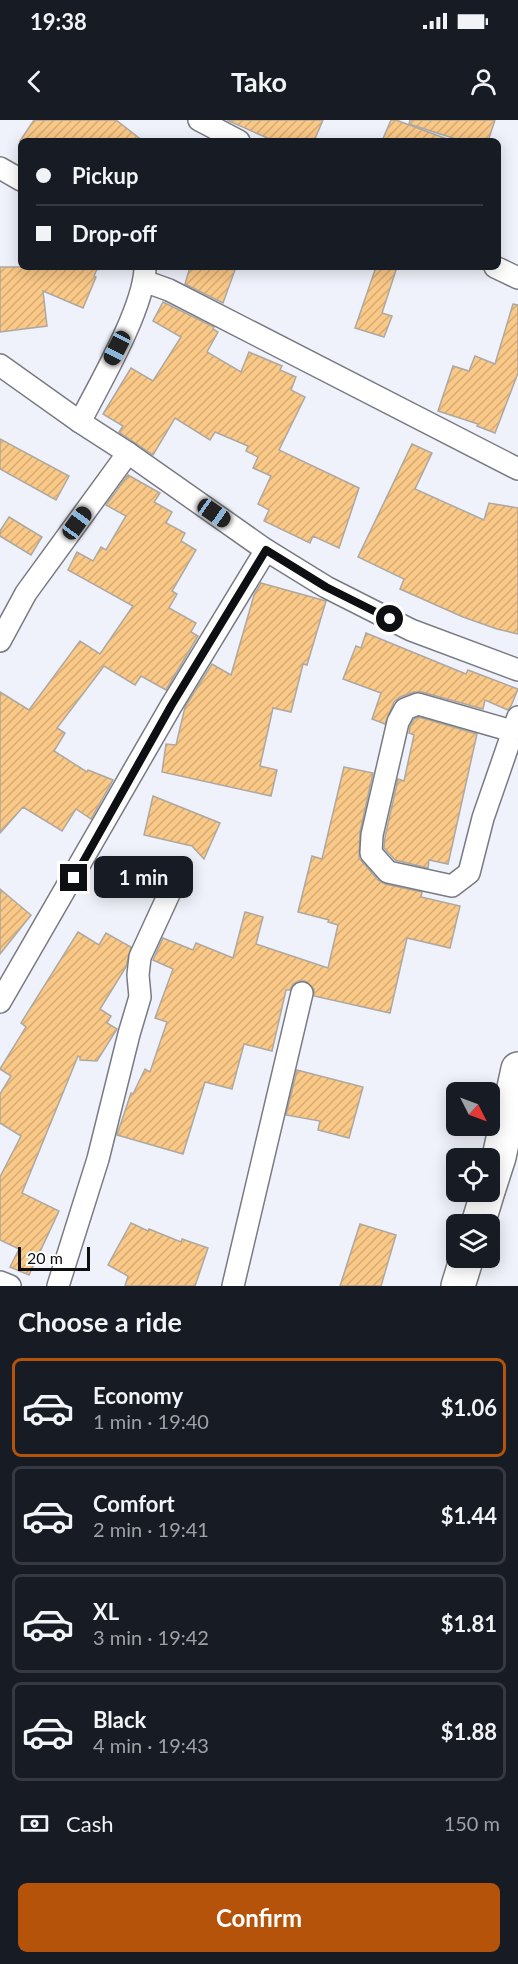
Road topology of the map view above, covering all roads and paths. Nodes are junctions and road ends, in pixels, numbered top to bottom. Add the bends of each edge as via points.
1 (198, 128) edge
2 (230, 138) edge
3 (0, 168) edge
4 (18, 178) edge
5 (501, 270) edge
6 (144, 274) edge
7 (518, 278) edge
8 (0, 364) edge
9 (80, 422) junction
10 (128, 453) junction
11 (518, 469) edge
12 (266, 550) junction
13 (0, 641) edge
14 (518, 670) edge
15 (515, 724) edge
16 (175, 881) dead end
17 (302, 993) dead end
18 (0, 1002) edge
19 (518, 1069) edge
20 (508, 1160) edge
21 (464, 1268) edge
22 (0, 1282) edge
23 (10, 1286) edge
24 (58, 1286) edge
25 (233, 1286) edge
26 (458, 1286) edge

1 - 2 street
3 - 4 street
5 - 7 street
6 - 9 street via 126,329
6 - 11 street
8 - 9 street
9 - 10 street
10 - 12 street
10 - 13 street via 26,593
12 - 14 street via 326,587 411,630
12 - 18 street
15 - 15 street via 469,873 452,886 388,872 371,853 372,835 398,722 405,709 418,704
16 - 24 street via 140,957 140,997 98,1159
17 - 25 street
19 - 20 main road
21 - 26 main road
22 - 23 street

